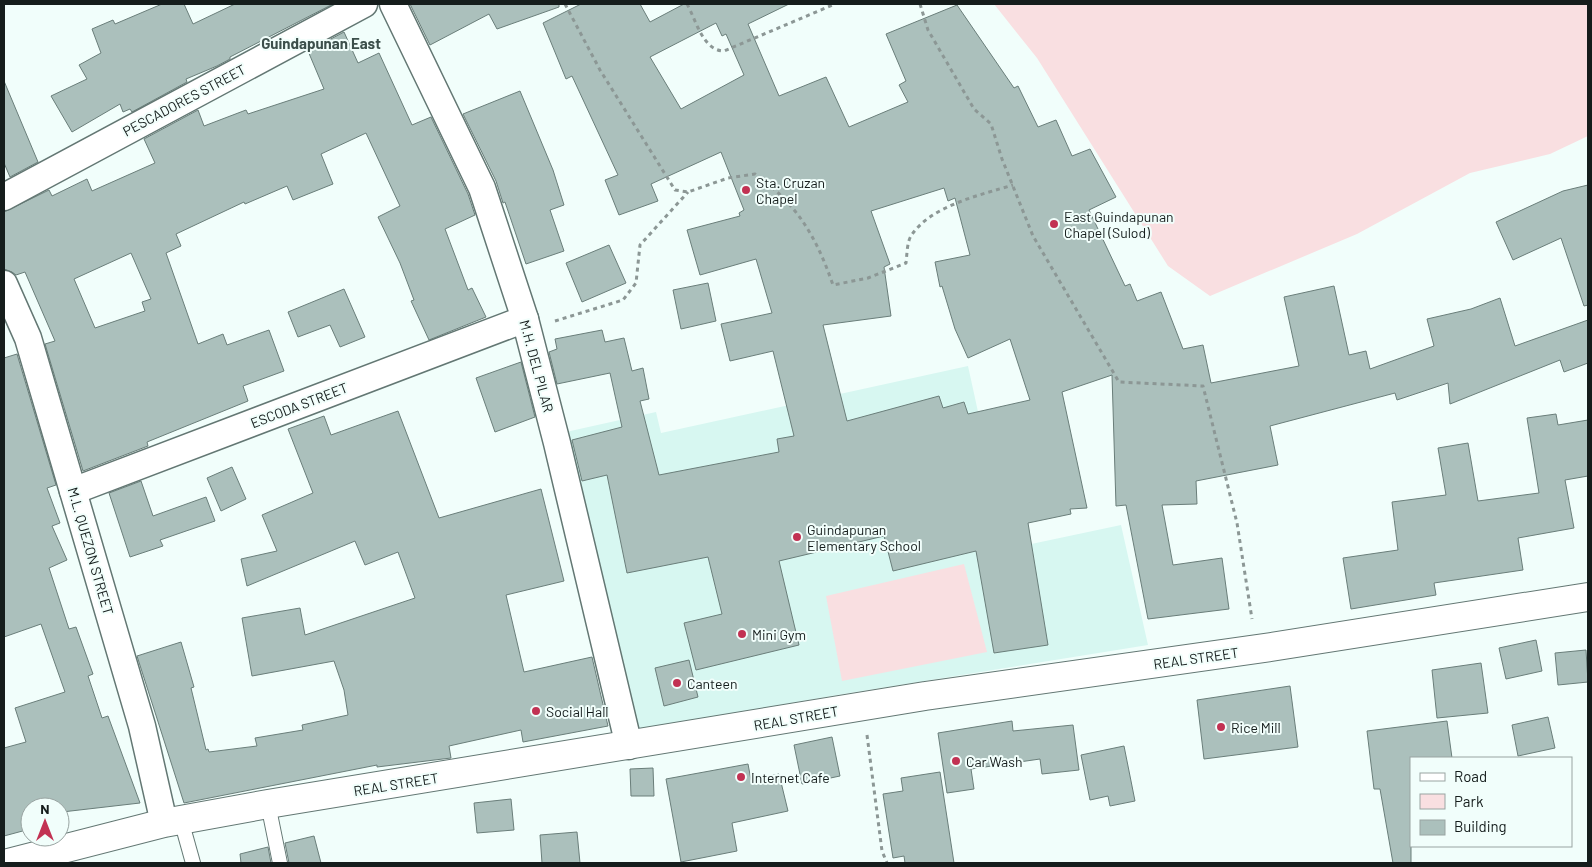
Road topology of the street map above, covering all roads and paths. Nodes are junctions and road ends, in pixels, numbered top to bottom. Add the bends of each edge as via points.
1 (364, 4) edge
2 (394, 4) edge
3 (565, 4) edge
4 (687, 4) edge
5 (835, 4) edge
6 (920, 4) edge
7 (1013, 185) junction
8 (688, 192) junction
9 (4, 197) edge
10 (4, 284) edge
11 (527, 324) junction
12 (73, 491) junction
13 (1588, 597) edge
14 (1260, 649) junction
15 (864, 707) junction
16 (629, 746) junction
17 (268, 804) junction
18 (172, 821) junction
19 (8, 863) edge
20 (193, 863) edge
21 (280, 863) edge
22 (887, 863) edge

1 - 9 street, PESCADORES STREET
2 - 11 street, M.H. DEL PILAR via 482,188
3 - 8 path via 600,70 675,190
4 - 5 path via 708,45 715,51 724,51
6 - 7 path via 928,30 974,108 991,124
7 - 8 path via 967,199 933,215 910,237 906,263 868,278 833,285 824,260 797,211 754,174 728,178
7 - 14 path via 1033,236 1119,382 1203,386 1237,523 1248,608
8 - 11 path via 640,245 636,283 623,300
10 - 12 street, M.L. QUEZON STREET via 28,338
11 - 12 street, ESCODA STREET
11 - 16 street, M.H. DEL PILAR
12 - 18 street, M.L. QUEZON STREET
13 - 14 main road, REAL STREET
14 - 15 main road, REAL STREET
15 - 16 main road, REAL STREET
15 - 22 path via 882,851
16 - 17 main road, REAL STREET
17 - 18 main road, REAL STREET
17 - 21 lane
18 - 19 main road, REAL STREET
18 - 20 lane

